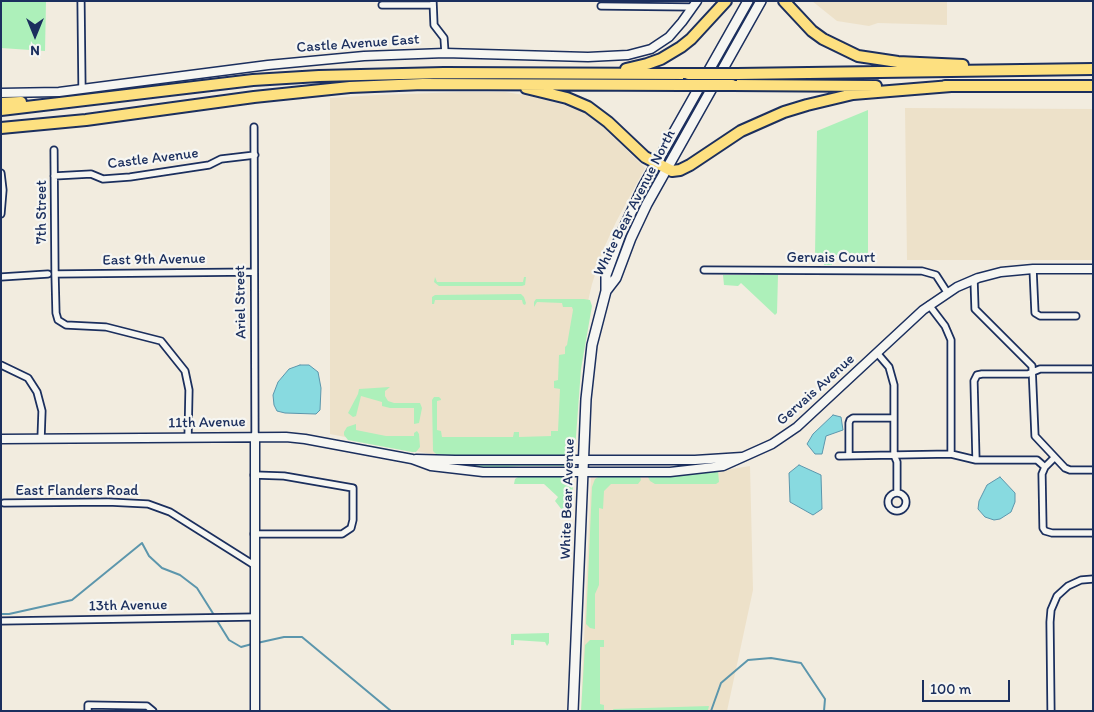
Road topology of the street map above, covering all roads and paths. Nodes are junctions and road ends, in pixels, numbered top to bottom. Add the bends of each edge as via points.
1 (81, 1) edge
2 (726, 1) edge
3 (748, 1) edge
4 (761, 1) edge
5 (784, 1) edge
6 (433, 3) edge
7 (382, 4) dead end
8 (695, 4) edge
9 (601, 6) dead end
10 (446, 54) junction
11 (1039, 69) junction
12 (1093, 69) edge
13 (584, 74) junction
14 (512, 84) junction
15 (951, 86) junction
16 (1093, 86) edge
17 (82, 89) junction
18 (1, 93) edge
19 (77, 102) junction
20 (1, 103) edge
21 (1, 110) edge
22 (76, 121) junction
23 (254, 127) dead end
24 (1, 128) edge
25 (1, 134) edge
26 (54, 150) dead end
27 (255, 155) junction
28 (656, 164) junction
29 (666, 169) junction
30 (1, 173) edge
31 (54, 176) junction
32 (1, 214) edge
33 (1033, 269) junction
34 (1093, 269) edge
35 (704, 270) dead end
36 (254, 272) junction
37 (51, 274) junction
38 (1, 277) edge
39 (974, 279) junction
40 (606, 291) junction
41 (947, 292) junction
42 (929, 305) junction
43 (1076, 316) dead end
44 (876, 354) junction
45 (1, 365) edge
46 (1093, 369) edge
47 (1033, 372) junction
48 (894, 418) junction
49 (255, 436) junction
50 (188, 438) junction
51 (1, 439) edge
52 (41, 439) junction
53 (951, 454) junction
54 (894, 455) junction
55 (839, 456) dead end
56 (849, 456) junction
57 (744, 457) junction
58 (1054, 458) junction
59 (412, 459) junction
60 (583, 460) junction
61 (976, 460) junction
62 (1045, 467) junction
63 (1093, 470) edge
64 (583, 472) junction
65 (254, 476) junction
66 (897, 493) dead end
67 (4, 503) dead end
68 (1093, 533) edge
69 (254, 534) junction
70 (254, 565) junction
71 (1093, 579) edge
72 (255, 617) junction
73 (1, 621) edge
74 (88, 708) edge
75 (153, 711) edge
76 (255, 711) edge
77 (573, 711) edge
78 (1051, 711) edge

1 - 17 street
2 - 13 highway via 690,39 661,59 637,67
3 - 28 main road, White Bear Avenue North
4 - 29 main road, White Bear Avenue North
5 - 11 highway via 812,31 858,56 898,62
6 - 7 street
6 - 10 street via 434,25 444,38
8 - 9 street
8 - 10 street, Castle Avenue East via 669,38 651,49 628,55
10 - 17 street, Castle Avenue East via 301,62
11 - 12 highway
11 - 13 highway, bridge via 846,74
13 - 19 highway via 294,77
14 - 15 highway, bridge
14 - 22 highway via 399,84 326,89
14 - 28 highway via 567,98 588,107
15 - 16 highway
15 - 29 highway via 853,94 807,105 741,131 680,170
17 - 18 street, Castle Avenue East
19 - 20 highway
19 - 21 highway
22 - 24 highway
22 - 25 highway
23 - 27 street, Ariel Street
26 - 31 street, 7th Street
27 - 31 street, Castle Avenue via 130,177
27 - 36 street, Ariel Street
28 - 29 highway
28 - 40 main road, White Bear Avenue North via 616,245 606,275
29 - 40 main road, White Bear Avenue North via 636,226 616,278
30 - 32 street
31 - 37 street, 7th Street
33 - 34 street, Gervais Avenue
33 - 39 street, Gervais Avenue
33 - 43 street via 1034,313 1040,316
35 - 41 street, Gervais Court via 922,271 936,274
36 - 37 street, East 9th Avenue
36 - 49 street, Ariel Street
37 - 38 street, East 9th Avenue
37 - 50 street, 7th Street via 58,320 66,325 106,327 161,341 185,370 189,390
39 - 41 street, Gervais Avenue
39 - 47 street via 976,309 1032,366
40 - 60 main road, White Bear Avenue via 588,372
41 - 42 street, Gervais Avenue
42 - 44 street, Gervais Avenue
42 - 53 street via 951,340
44 - 48 street, Gervais Avenue via 892,375
44 - 57 street, Gervais Avenue via 797,427
45 - 52 street via 28,378 37,392 42,411
46 - 47 street via 1040,369
47 - 58 street via 1034,433
47 - 61 street via 980,374 975,378
48 - 54 street, Gervais Avenue
48 - 56 street via 850,420
49 - 50 street, 11th Avenue
49 - 59 street, 11th Avenue via 305,439
49 - 65 street, Ariel Street
50 - 52 street, 11th Avenue
51 - 52 street, 11th Avenue
53 - 54 street
53 - 61 street
54 - 56 street
54 - 66 street, Gervais Avenue
55 - 56 street
57 - 60 street, Gervais Avenue
57 - 64 street, Gervais Avenue via 723,466 697,470
58 - 62 street
58 - 63 street via 1067,469
59 - 60 street, 11th Avenue
59 - 64 street, 11th Avenue via 431,466 483,472
60 - 64 main road, White Bear Avenue
61 - 62 street via 1037,460
62 - 68 street via 1042,474 1042,525 1045,531
64 - 77 main road, White Bear Avenue
65 - 69 street, Ariel Street
65 - 69 street via 284,476 353,488 353,520 350,528 342,534
67 - 70 street, East Flanders Road via 148,504 170,512
69 - 70 street, Ariel Street
70 - 72 street, Ariel Street
71 - 78 street via 1068,586 1057,596 1051,610
72 - 73 street, 13th Avenue
72 - 76 street, Ariel Street
74 - 75 street via 147,706

